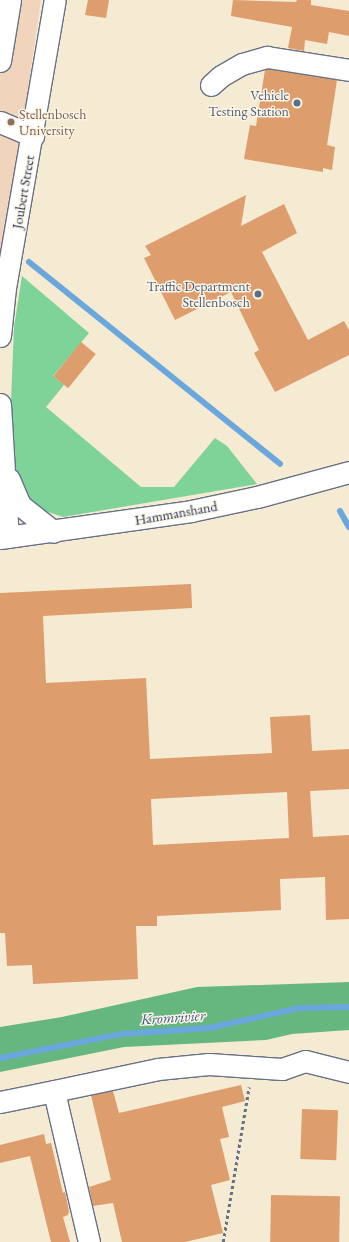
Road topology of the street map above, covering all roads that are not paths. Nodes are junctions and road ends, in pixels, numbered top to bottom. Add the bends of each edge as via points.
1 (10, 0) edge
2 (55, 0) edge
3 (0, 61) edge
4 (349, 70) edge
5 (211, 85) dead end
6 (0, 122) edge
7 (32, 136) junction
8 (3, 288) edge
9 (0, 336) edge
10 (0, 404) edge
11 (4, 463) junction
12 (349, 472) edge
13 (54, 532) junction
14 (4, 538) edge
15 (349, 1072) edge
16 (54, 1091) junction
17 (0, 1102) edge
18 (90, 1242) edge

1 - 3 street
2 - 7 street, Joubert Street
4 - 5 street via 267,57 242,64
6 - 7 street
7 - 8 street, Joubert Street
8 - 9 street, Joubert Street
10 - 11 street
11 - 13 street via 20,505
11 - 14 street
12 - 13 street, Hammanshand via 191,512
13 - 14 street, Hammanshand
15 - 16 street via 305,1062 282,1069 210,1064 158,1069
16 - 17 street
16 - 18 street

